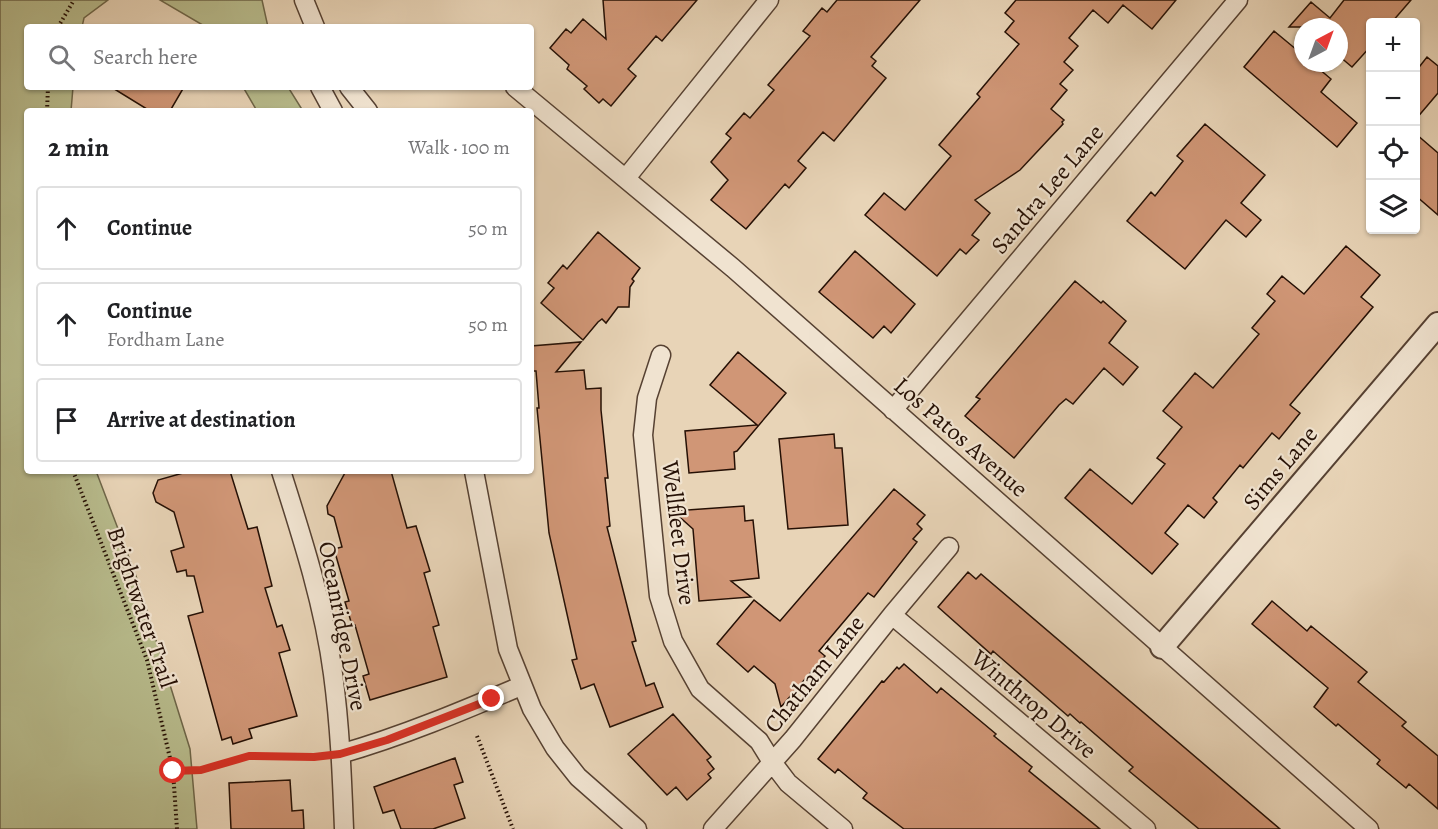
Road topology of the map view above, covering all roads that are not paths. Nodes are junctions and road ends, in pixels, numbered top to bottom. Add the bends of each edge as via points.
1 (299, 0) edge
2 (304, 0) edge
3 (769, 0) edge
4 (1238, 0) edge
5 (301, 24) edge
6 (314, 24) edge
7 (322, 90) edge
8 (351, 90) edge
9 (519, 90) edge
10 (331, 108) edge
11 (366, 108) edge
12 (626, 178) junction
13 (1438, 324) edge
14 (661, 356) dead end
15 (893, 410) junction
16 (282, 474) edge
17 (475, 474) edge
18 (950, 547) dead end
19 (892, 615) junction
20 (1162, 647) junction
21 (521, 686) junction
22 (340, 754) junction
23 (772, 762) junction
24 (344, 829) edge
25 (637, 829) edge
26 (713, 829) edge
27 (843, 829) edge
28 (1146, 829) edge
29 (1369, 829) edge

1 - 5 street
2 - 6 street
3 - 12 street
4 - 15 street, Sandra Lee Lane
7 - 10 street
8 - 11 street
9 - 12 street, Los Patos Avenue
12 - 15 street, Los Patos Avenue
13 - 20 street, Sims Lane
14 - 23 street, Wellfleet Drive via 647,398 644,435 659,596 673,641 700,689 759,741
15 - 20 street, Los Patos Avenue
16 - 22 street, Oceanridge Drive via 322,616 333,672
17 - 21 street via 508,649
18 - 19 street, Chatham Lane
19 - 23 street, Chatham Lane
19 - 28 street, Winthrop Drive
20 - 29 street, Los Patos Avenue
21 - 22 street via 423,727
21 - 25 street via 550,739 573,770
22 - 24 street, Oceanridge Drive
23 - 26 street, Chatham Lane
23 - 27 street, Wellfleet Drive via 788,783

